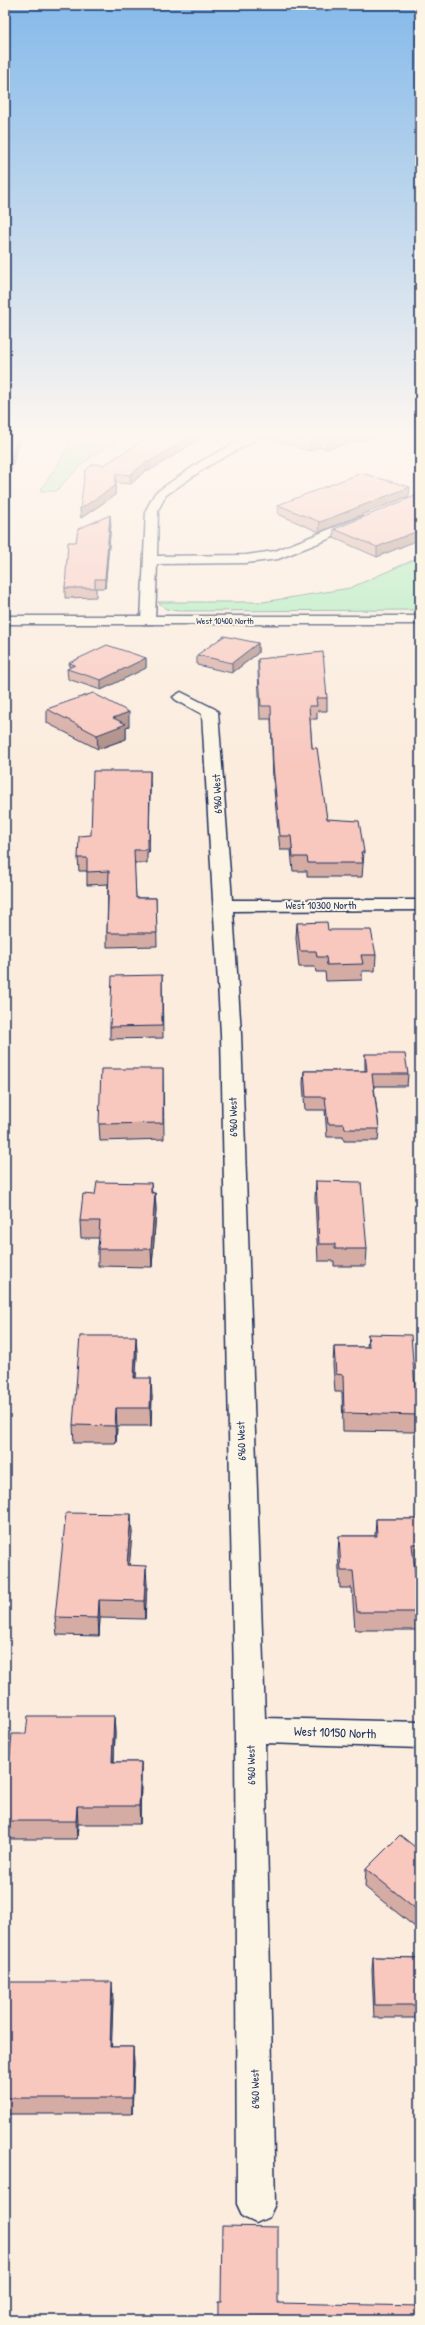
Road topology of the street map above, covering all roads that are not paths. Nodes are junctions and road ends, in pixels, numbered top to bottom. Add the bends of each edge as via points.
1 (151, 546) edge
2 (303, 546) edge
3 (150, 560) junction
4 (5, 620) edge
5 (148, 620) junction
6 (420, 620) edge
7 (180, 697) dead end
8 (420, 905) edge
9 (222, 906) junction
10 (250, 1730) junction
11 (420, 1735) edge
12 (256, 2204) dead end

1 - 3 street
2 - 3 street via 278,556 246,560
3 - 5 street
4 - 5 street, West 10400 North
5 - 6 street, West 10400 North
7 - 9 street, 6960 West via 210,712
8 - 9 street, West 10300 North
9 - 10 street, 6960 West via 233,1073
10 - 11 street, West 10150 North
10 - 12 street, 6960 West

